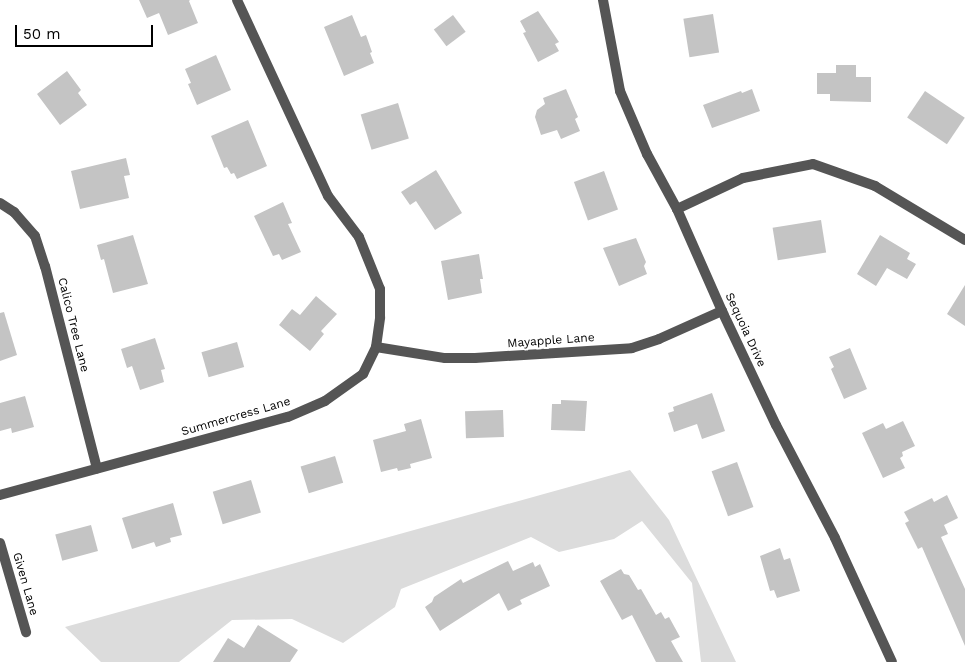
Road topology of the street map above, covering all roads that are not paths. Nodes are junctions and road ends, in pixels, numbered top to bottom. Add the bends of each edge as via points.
1 (237, 0) edge
2 (603, 0) edge
3 (0, 203) edge
4 (677, 209) junction
5 (965, 240) edge
6 (722, 311) junction
7 (376, 347) junction
8 (97, 468) junction
9 (0, 495) edge
10 (0, 542) edge
11 (26, 632) dead end
12 (892, 662) edge

1 - 7 street, Summercress Lane via 328,196 359,238 380,289
2 - 4 street, Sequoia Drive via 620,91 647,154
3 - 8 street, Calico Tree Lane via 14,212 34,236 45,266
4 - 5 street via 743,178 813,164 875,186
4 - 6 street, Sequoia Drive
6 - 7 street, Mayapple Lane via 632,348 445,358
6 - 12 street, Sequoia Drive via 835,538
7 - 8 street, Summercress Lane via 363,374 325,401 288,417
8 - 9 street, Summercress Lane
10 - 11 street, Given Lane

